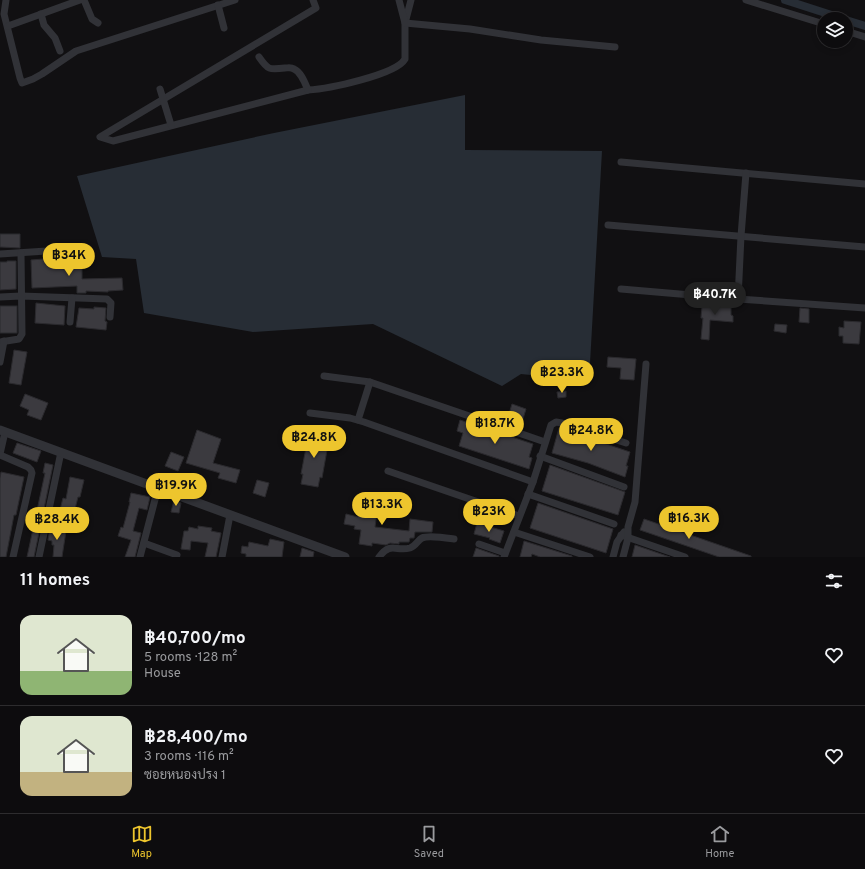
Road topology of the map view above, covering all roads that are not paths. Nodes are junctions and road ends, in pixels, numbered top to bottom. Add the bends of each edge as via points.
1 (6, 0) edge
2 (80, 0) edge
3 (84, 0) edge
4 (235, 0) edge
5 (313, 0) edge
6 (399, 0) edge
7 (411, 0) edge
8 (746, 0) edge
9 (214, 4) edge
10 (41, 14) junction
11 (817, 22) edge
12 (98, 23) dead end
13 (406, 23) junction
14 (8, 26) junction
15 (224, 28) dead end
16 (853, 33) edge
17 (865, 37) edge
18 (615, 47) dead end
19 (60, 51) dead end
20 (259, 57) dead end
21 (160, 89) dead end
22 (308, 90) junction
23 (163, 100) junction
24 (170, 125) junction
25 (621, 162) dead end
26 (746, 173) junction
27 (865, 184) edge
28 (608, 225) dead end
29 (741, 236) junction
30 (865, 247) edge
31 (78, 249) dead end
32 (21, 253) junction
33 (0, 254) edge
34 (621, 288) dead end
35 (22, 296) junction
36 (0, 297) edge
37 (72, 298) junction
38 (738, 299) junction
39 (865, 308) edge
40 (110, 317) dead end
41 (70, 322) dead end
42 (2, 342) edge
43 (0, 362) edge
44 (646, 364) dead end
45 (324, 376) dead end
46 (370, 382) junction
47 (310, 413) dead end
48 (358, 420) junction
49 (3, 431) edge
50 (545, 442) junction
51 (626, 443) dead end
52 (61, 452) junction
53 (0, 454) edge
54 (540, 456) junction
55 (388, 471) dead end
56 (532, 482) junction
57 (624, 487) dead end
58 (158, 488) junction
59 (528, 494) junction
60 (230, 515) junction
61 (519, 516) junction
62 (614, 524) dead end
63 (514, 532) junction
64 (625, 536) junction
65 (454, 539) dead end
66 (144, 543) junction
67 (479, 544) dead end
68 (330, 554) edge
69 (177, 555) dead end
70 (505, 555) edge
71 (13, 557) edge
72 (39, 557) edge
73 (140, 557) edge
74 (222, 557) edge
75 (345, 557) edge
76 (379, 557) edge
77 (590, 557) edge
78 (613, 557) edge
79 (623, 557) edge
80 (685, 557) edge

1 - 14 street via 4,14
2 - 10 street
3 - 12 street via 92,19
4 - 9 street
5 - 23 street via 316,8
6 - 13 street
7 - 13 street
8 - 11 street
9 - 14 street via 76,51 25,83 21,82
9 - 15 street
10 - 14 street
10 - 19 street via 44,25 55,38
13 - 18 street
13 - 22 street via 406,53 403,63 357,82
16 - 17 street
20 - 22 street via 268,69 295,69
21 - 23 street
22 - 24 street
23 - 24 street
23 - 24 street via 100,137 113,141
25 - 26 street
26 - 27 street
26 - 29 street
28 - 29 street
29 - 30 street
29 - 38 street
31 - 32 street
32 - 33 street
32 - 35 street
34 - 38 street
35 - 36 street
35 - 37 street
35 - 42 street via 22,334 19,339
37 - 40 street via 109,300
37 - 41 street
38 - 39 street
42 - 43 street
44 - 64 street via 635,502
45 - 46 street
46 - 48 street
46 - 50 street
47 - 48 street
48 - 56 street
49 - 52 street
49 - 53 street
50 - 51 street via 551,425 556,422
50 - 54 street
52 - 58 street
52 - 72 street
53 - 71 street via 28,467 32,473
54 - 56 street
54 - 57 street
55 - 61 street
56 - 59 street
58 - 60 street
58 - 66 street
59 - 61 street
59 - 62 street
60 - 68 street
60 - 74 street
61 - 63 street
63 - 70 street
63 - 77 street
64 - 78 street via 617,542
64 - 79 street
64 - 80 street
65 - 76 street via 426,537 410,548 384,550
66 - 69 street
66 - 73 street
67 - 70 street
68 - 75 street

